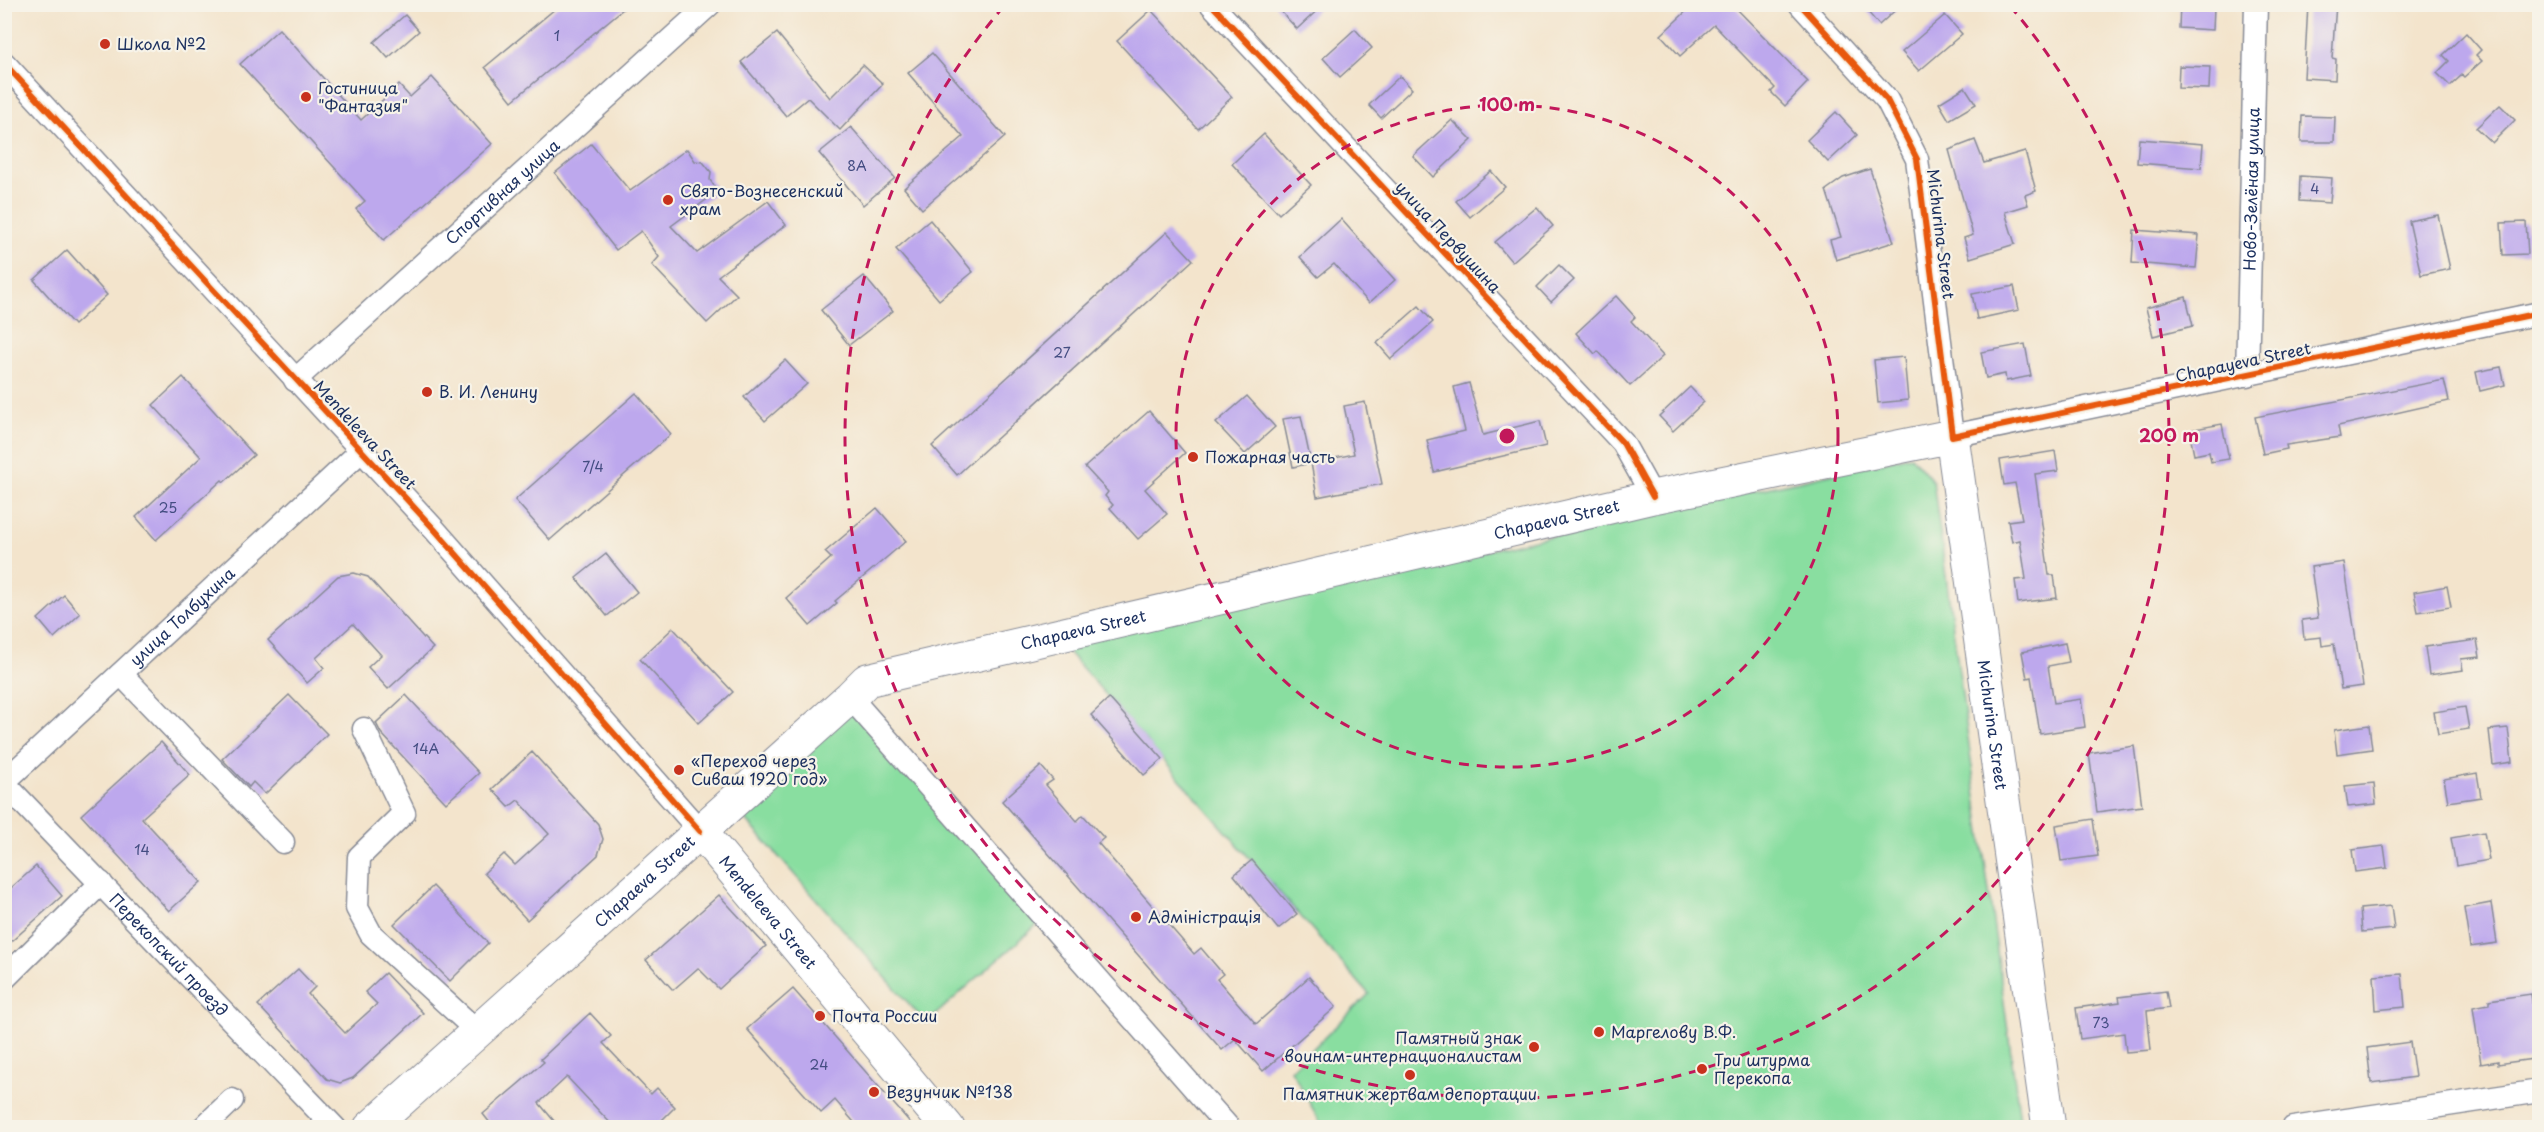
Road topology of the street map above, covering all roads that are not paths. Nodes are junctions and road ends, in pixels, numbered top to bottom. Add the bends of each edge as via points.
1 (710, 4) edge
2 (1211, 4) edge
3 (1800, 4) edge
4 (2256, 4) edge
5 (4, 63) edge
6 (2540, 314) edge
7 (2247, 375) junction
8 (296, 380) junction
9 (1952, 436) junction
10 (361, 451) junction
11 (1653, 497) junction
12 (121, 674) junction
13 (850, 697) junction
14 (364, 729) dead end
15 (4, 782) edge
16 (700, 831) junction
17 (283, 842) dead end
18 (101, 883) junction
19 (4, 979) edge
20 (477, 1031) junction
21 (2540, 1091) edge
22 (232, 1101) dead end
23 (203, 1128) edge
24 (335, 1128) edge
25 (370, 1128) edge
26 (948, 1128) edge
27 (1229, 1128) edge
28 (2049, 1128) edge
29 (2293, 1128) edge

1 - 8 street, Спортивная улица
2 - 11 street, улица Первушина via 1623,443
3 - 9 street, Michurina Street via 1887,100 1917,159
4 - 7 street, Ново-Зелёная улица
5 - 8 street, Mendeleeva Street
6 - 7 street, Chapayeva Street
7 - 9 street, Chapayeva Street
8 - 10 street, Mendeleeva Street
9 - 11 main road, Chapaeva Street
9 - 28 main road, Michurina Street
10 - 12 street, улица Толбухина
10 - 16 street, Mendeleeva Street
11 - 13 main road, Chapaeva Street via 867,680
12 - 15 street, улица Толбухина
12 - 17 street
13 - 16 main road, Chapaeva Street
13 - 27 street
14 - 20 street via 404,813 359,857 357,908 371,934
15 - 18 street, Перекопский проезд
16 - 20 main road, Chapaeva Street
16 - 26 main road, Mendeleeva Street
18 - 19 street
18 - 24 street, Перекопский проезд
20 - 25 main road, Chapaeva Street
21 - 29 street
22 - 23 street

